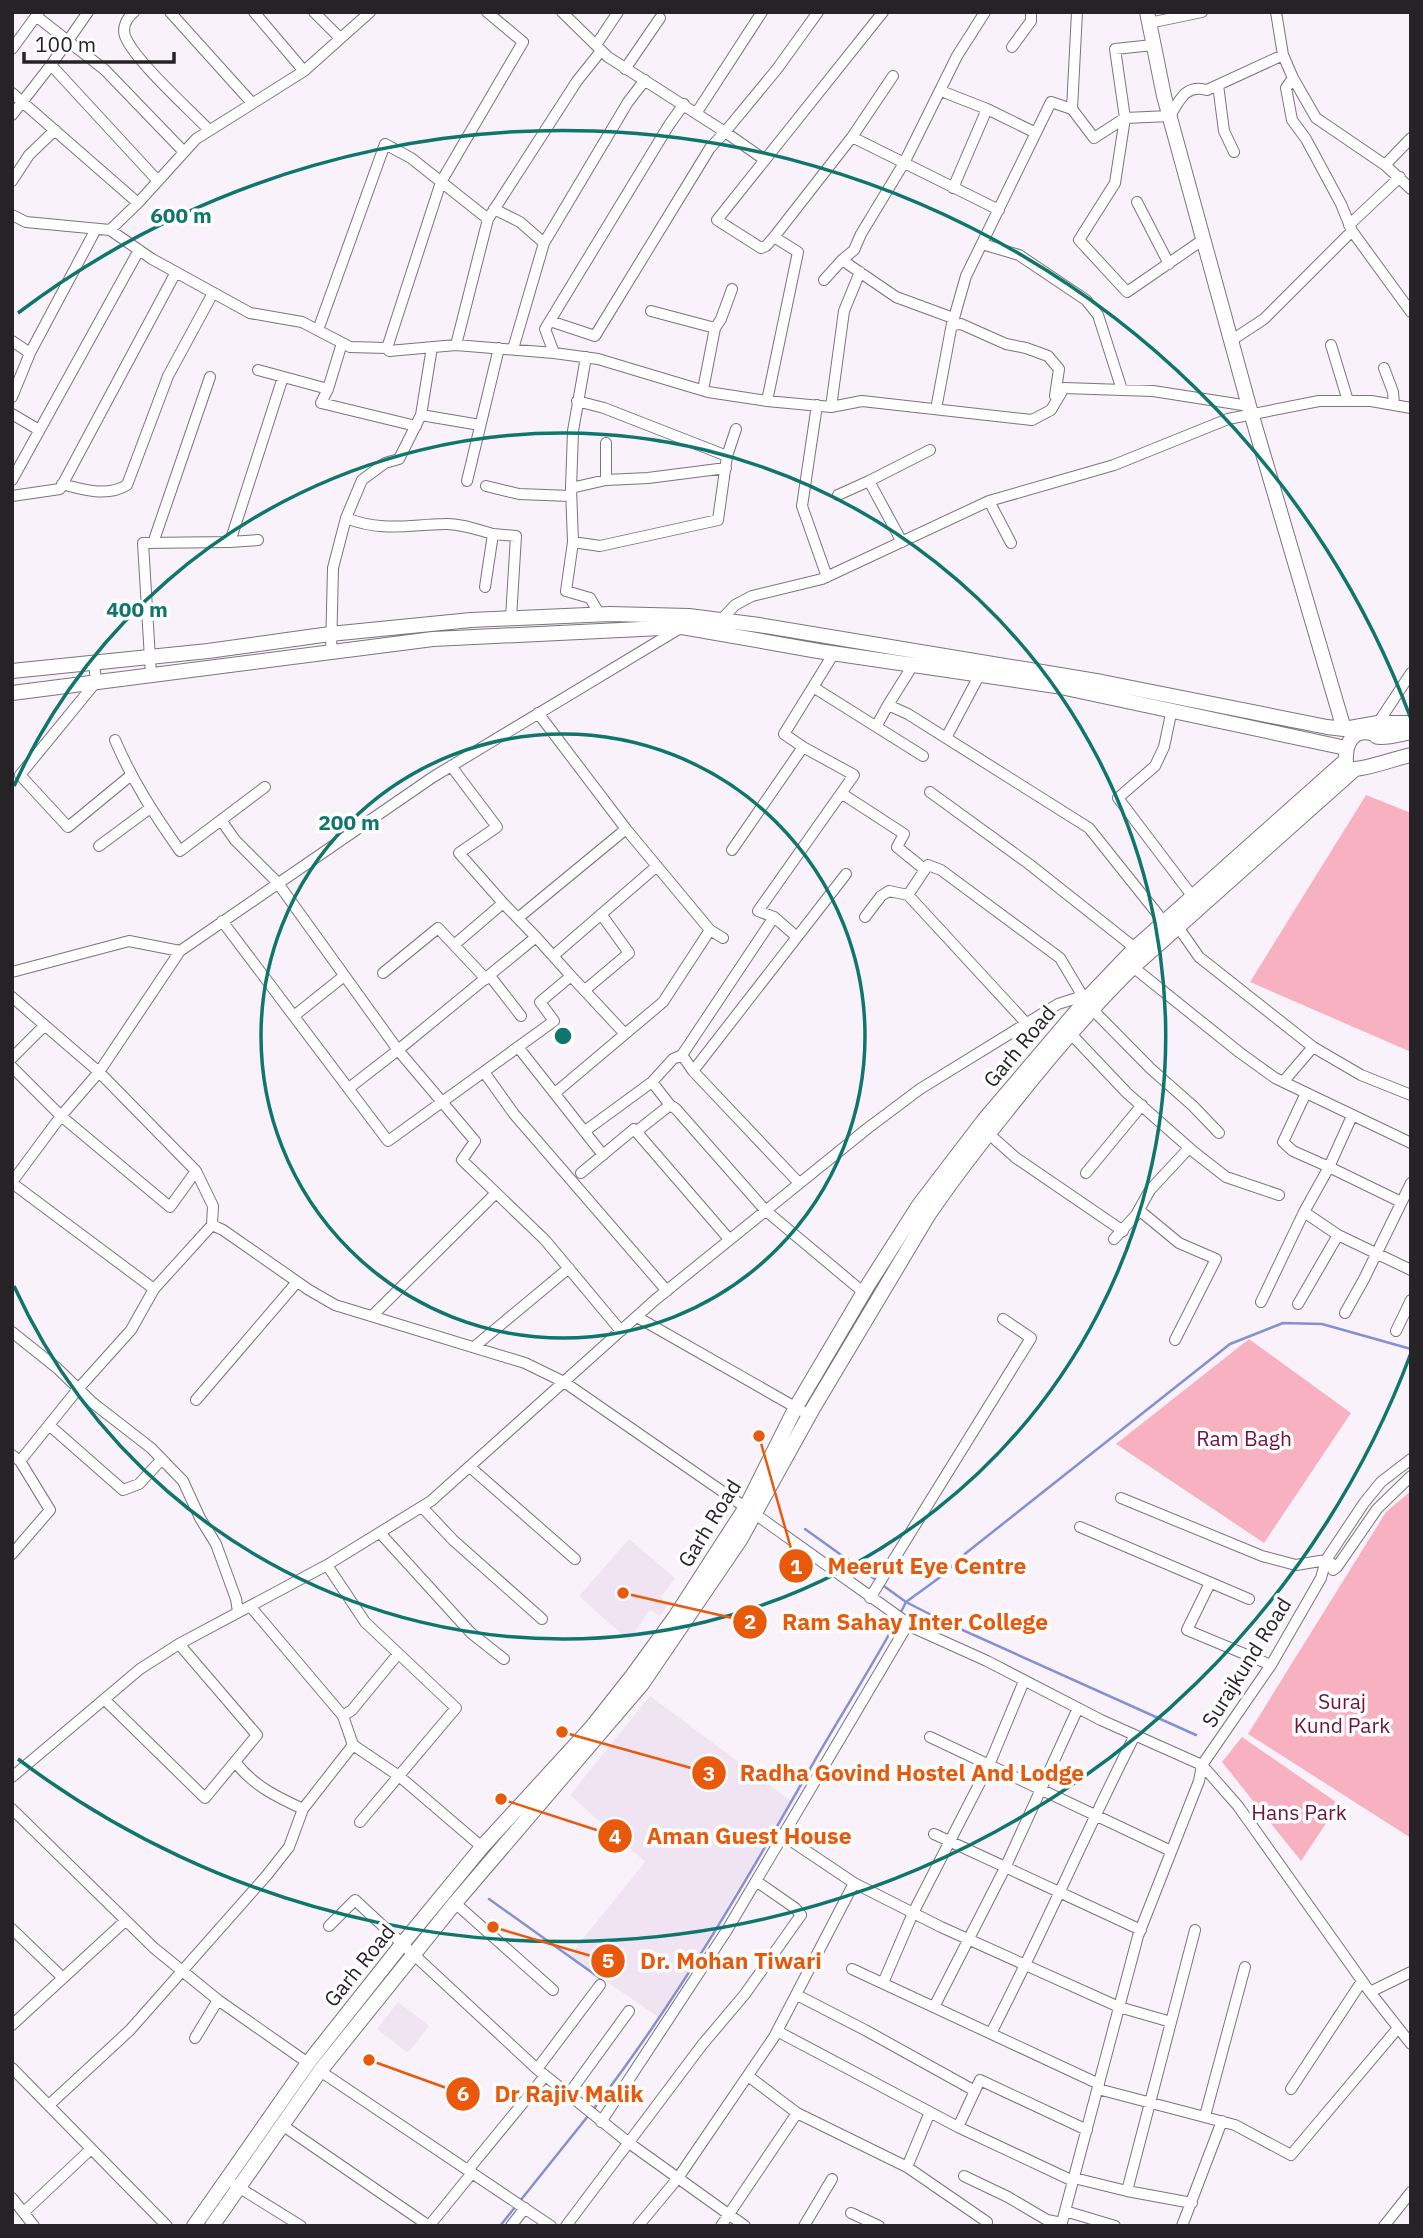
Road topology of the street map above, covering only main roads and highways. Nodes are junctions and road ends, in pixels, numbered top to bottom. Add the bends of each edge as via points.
1 (1148, 18) edge
2 (518, 618) junction
3 (685, 622) junction
4 (721, 626) junction
5 (525, 634) junction
6 (982, 668) junction
7 (12, 671) edge
8 (1102, 688) junction
9 (12, 693) edge
10 (1409, 723) edge
11 (1344, 729) junction
12 (1411, 755) edge
13 (1354, 761) junction
14 (1237, 867) junction
15 (1171, 925) junction
16 (1090, 999) junction
17 (1004, 1105) junction
18 (943, 1183) junction
19 (915, 1225) junction
20 (751, 1511) junction
21 (637, 1680) junction
22 (482, 1847) junction
23 (494, 1858) junction
24 (409, 1948) junction
25 (379, 1974) junction
26 (390, 1984) junction
27 (314, 2067) junction
28 (296, 2093) junction
29 (233, 2183) junction
30 (212, 2216) edge
31 (194, 2226) edge

1 - 11 main road via 1231,340
2 - 3 main road via 600,615
2 - 5 main road
2 - 7 main road via 330,634
3 - 4 main road
3 - 5 main road
4 - 6 main road
4 - 6 main road via 834,653 913,665
5 - 9 main road via 433,639
6 - 8 main road
8 - 11 main road
8 - 13 main road
10 - 11 main road
10 - 13 main road via 1378,737 1360,732 1351,737
12 - 13 main road via 1377,763
13 - 14 main road, Garh Road
14 - 15 main road, Garh Road
14 - 15 main road, Garh Road via 1194,897
15 - 16 main road, Garh Road via 1133,967
15 - 16 main road, Garh Road via 1135,948
16 - 17 main road, Garh Road
16 - 17 main road, Garh Road via 1070,1033
17 - 18 main road, Garh Road
17 - 18 main road, Garh Road via 989,1134
18 - 19 main road, Garh Road
19 - 20 main road, Garh Road
19 - 20 main road, Garh Road via 863,1292 796,1407
20 - 21 main road, Garh Road
21 - 22 main road, Garh Road
21 - 23 main road, Garh Road
22 - 23 main road
22 - 24 main road, Garh Road
23 - 24 main road, Garh Road
24 - 25 main road, Garh Road
24 - 26 main road, Garh Road
25 - 26 main road
25 - 27 main road, Garh Road
26 - 27 main road, Garh Road
27 - 28 main road, Garh Road
28 - 29 main road, Garh Road
28 - 29 main road, Garh Road via 282,2125
29 - 30 main road, Garh Road
30 - 31 main road, Garh Road

